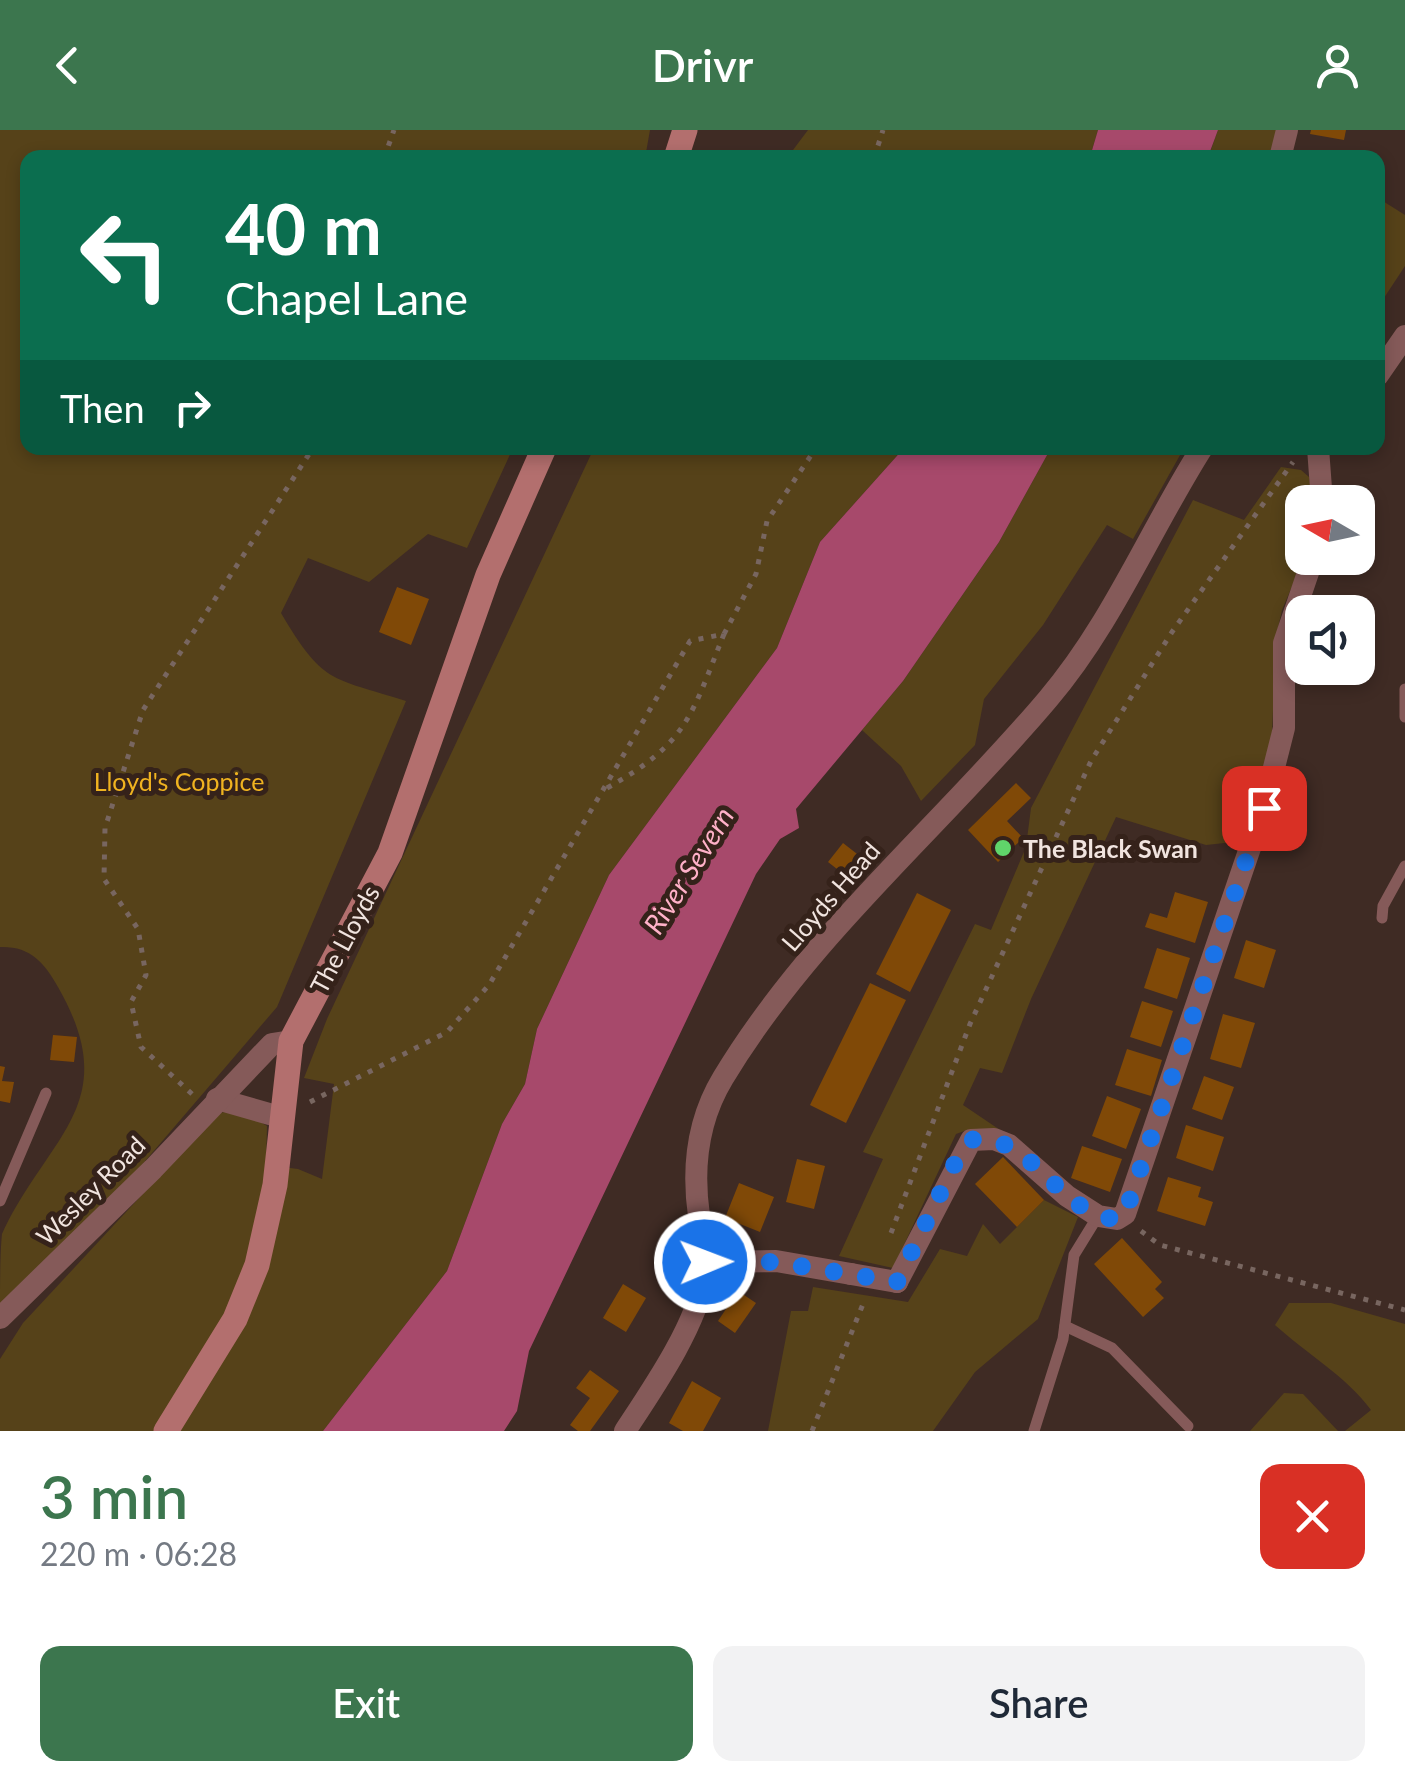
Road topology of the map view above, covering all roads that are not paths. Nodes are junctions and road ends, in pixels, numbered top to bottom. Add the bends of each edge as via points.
1 (1405, 336) edge
2 (1385, 365) edge
3 (541, 455) edge
4 (1198, 455) edge
5 (1319, 455) edge
6 (1321, 485) edge
7 (1307, 575) edge
8 (1405, 689) edge
9 (1405, 718) edge
10 (1405, 866) edge
11 (1382, 918) dead end
12 (291, 1041) junction
13 (46, 1093) dead end
14 (211, 1104) junction
15 (280, 1117) junction
16 (0, 1201) edge
17 (1098, 1216) junction
18 (705, 1262) junction
19 (0, 1318) edge
20 (1065, 1326) junction
21 (1188, 1426) dead end
22 (166, 1431) edge
23 (625, 1431) edge
24 (1034, 1431) edge

1 - 2 street
3 - 12 street, The Lloyds via 488,575 390,853
4 - 18 street, Lloyds Head via 1108,613 1050,698 824,942 721,1081 696,1144
5 - 6 street
7 - 17 street via 1284,643 1284,728 1269,788 1125,1214
8 - 9 lane
10 - 11 lane
12 - 14 street, Wesley Road via 272,1044
12 - 15 street, The Lloyds
13 - 16 lane
14 - 15 street
14 - 19 street, Wesley Road via 154,1169
15 - 22 street, The Lloyds via 275,1185 257,1265 235,1319
17 - 18 street, bridge via 1008,1146 994,1138 970,1140 897,1282 776,1262
17 - 20 lane via 1074,1255
18 - 23 street, Lloyds Head via 688,1320
20 - 21 lane via 1112,1348
20 - 24 lane

